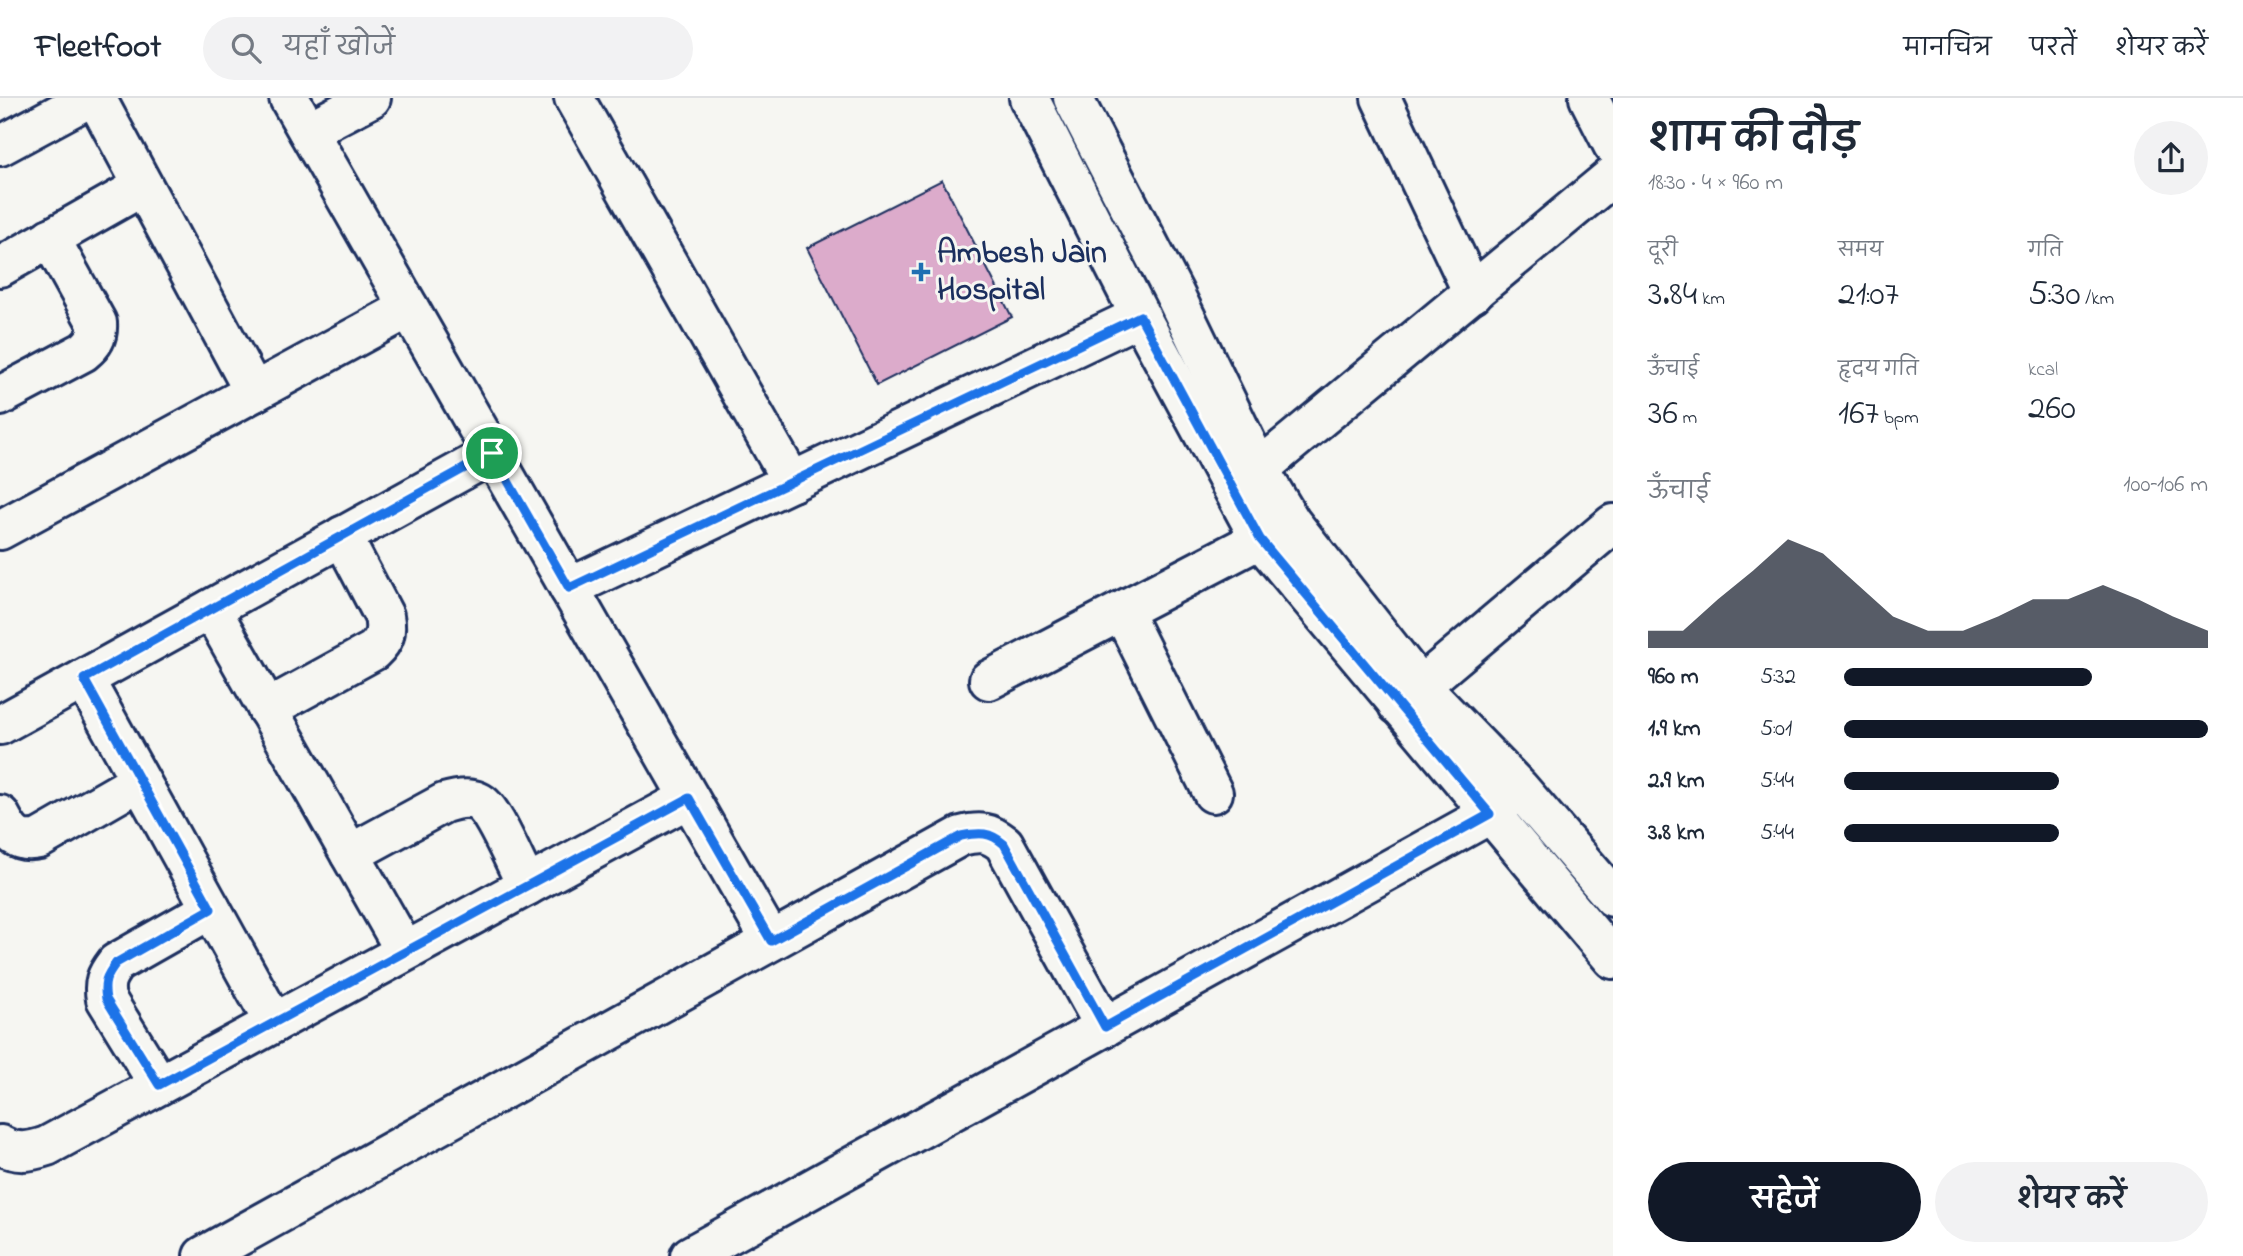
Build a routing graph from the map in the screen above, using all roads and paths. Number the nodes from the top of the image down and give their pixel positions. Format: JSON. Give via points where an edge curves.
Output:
{"nodes":[{"id":1,"x":89,"y":98,"type":"edge"},
{"id":2,"x":96,"y":98,"type":"edge"},
{"id":3,"x":289,"y":98,"type":"edge"},
{"id":4,"x":371,"y":98,"type":"edge"},
{"id":5,"x":574,"y":98,"type":"edge"},
{"id":6,"x":1029,"y":98,"type":"edge"},
{"id":7,"x":1073,"y":98,"type":"edge"},
{"id":8,"x":1381,"y":98,"type":"edge"},
{"id":9,"x":1589,"y":98,"type":"edge"},
{"id":10,"x":308,"y":131,"type":"junction"},
{"id":11,"x":1613,"y":145,"type":"edge"},
{"id":12,"x":0,"y":146,"type":"edge"},
{"id":13,"x":1613,"y":176,"type":"edge"},
{"id":14,"x":143,"y":186,"type":"junction"},
{"id":15,"x":50,"y":238,"type":"junction"},
{"id":16,"x":0,"y":267,"type":"edge"},
{"id":17,"x":1473,"y":293,"type":"junction"},
{"id":18,"x":409,"y":308,"type":"junction"},
{"id":19,"x":1140,"y":316,"type":"junction"},
{"id":20,"x":254,"y":392,"type":"junction"},
{"id":21,"x":0,"y":396,"type":"edge"},
{"id":22,"x":492,"y":453,"type":"junction"},
{"id":23,"x":1259,"y":469,"type":"junction"},
{"id":24,"x":792,"y":482,"type":"junction"},
{"id":25,"x":1613,"y":524,"type":"edge"},
{"id":26,"x":0,"y":530,"type":"edge"},
{"id":27,"x":342,"y":536,"type":"junction"},
{"id":28,"x":1260,"y":539,"type":"junction"},
{"id":29,"x":569,"y":588,"type":"junction"},
{"id":30,"x":211,"y":609,"type":"junction"},
{"id":31,"x":1122,"y":611,"type":"junction"},
{"id":32,"x":84,"y":679,"type":"junction"},
{"id":33,"x":989,"y":680,"type":"dead end"},
{"id":34,"x":1409,"y":695,"type":"junction"},
{"id":35,"x":267,"y":709,"type":"junction"},
{"id":36,"x":0,"y":725,"type":"edge"},
{"id":37,"x":140,"y":781,"type":"junction"},
{"id":38,"x":1519,"y":788,"type":"junction"},
{"id":39,"x":1213,"y":793,"type":"dead end"},
{"id":40,"x":689,"y":798,"type":"junction"},
{"id":41,"x":1490,"y":814,"type":"junction"},
{"id":42,"x":0,"y":815,"type":"edge"},
{"id":43,"x":350,"y":854,"type":"junction"},
{"id":44,"x":527,"y":886,"type":"junction"},
{"id":45,"x":1613,"y":897,"type":"edge"},
{"id":46,"x":211,"y":909,"type":"junction"},
{"id":47,"x":771,"y":941,"type":"junction"},
{"id":48,"x":405,"y":951,"type":"junction"},
{"id":49,"x":1613,"y":959,"type":"edge"},
{"id":50,"x":274,"y":1023,"type":"junction"},
{"id":51,"x":1105,"y":1027,"type":"junction"},
{"id":52,"x":159,"y":1085,"type":"junction"},
{"id":53,"x":0,"y":1145,"type":"edge"},
{"id":54,"x":203,"y":1256,"type":"edge"},
{"id":55,"x":690,"y":1256,"type":"edge"}],
"edges":[{"from":1,"to":12,"type":"street"},
{"from":2,"to":14,"type":"street"},
{"from":3,"to":10,"type":"street"},
{"from":4,"to":10,"type":"street"},
{"from":5,"to":24,"type":"street"},
{"from":6,"to":19,"type":"street"},
{"from":7,"to":23,"type":"street"},
{"from":8,"to":17,"type":"street"},
{"from":9,"to":11,"type":"street"},
{"from":10,"to":18,"type":"street"},
{"from":13,"to":17,"type":"street"},
{"from":14,"to":15,"type":"street"},
{"from":14,"to":20,"type":"street"},
{"from":15,"to":16,"type":"street"},
{"from":15,"to":21,"type":"street","via":[[96,323],[97,334],[83,352]]},
{"from":17,"to":23,"type":"street"},
{"from":18,"to":20,"type":"street"},
{"from":18,"to":22,"type":"street"},
{"from":19,"to":24,"type":"street"},
{"from":19,"to":28,"type":"street"},
{"from":20,"to":26,"type":"street"},
{"from":22,"to":27,"type":"street"},
{"from":22,"to":29,"type":"street"},
{"from":23,"to":34,"type":"street"},
{"from":24,"to":29,"type":"street"},
{"from":25,"to":34,"type":"street"},
{"from":27,"to":30,"type":"street"},
{"from":27,"to":35,"type":"street","via":[[384,616],[383,642]]},
{"from":28,"to":31,"type":"street"},
{"from":28,"to":34,"type":"street"},
{"from":29,"to":40,"type":"street"},
{"from":30,"to":32,"type":"street"},
{"from":30,"to":35,"type":"street"},
{"from":31,"to":33,"type":"street"},
{"from":31,"to":39,"type":"street"},
{"from":32,"to":36,"type":"street"},
{"from":32,"to":37,"type":"street"},
{"from":34,"to":38,"type":"street"},
{"from":34,"to":41,"type":"street"},
{"from":35,"to":43,"type":"street"},
{"from":37,"to":42,"type":"street","via":[[39,839],[24,842],[15,838]]},
{"from":37,"to":46,"type":"street"},
{"from":38,"to":41,"type":"street"},
{"from":38,"to":45,"type":"street"},
{"from":40,"to":44,"type":"street"},
{"from":40,"to":47,"type":"street"},
{"from":41,"to":49,"type":"street"},
{"from":41,"to":51,"type":"street"},
{"from":43,"to":44,"type":"street","via":[[444,803],[471,800],[485,806]]},
{"from":43,"to":48,"type":"street"},
{"from":44,"to":48,"type":"street"},
{"from":46,"to":50,"type":"street"},
{"from":46,"to":52,"type":"street","via":[[116,963],[103,985],[106,999]]},
{"from":47,"to":51,"type":"street","via":[[961,836],[992,834],[1004,844]]},
{"from":47,"to":54,"type":"street"},
{"from":48,"to":50,"type":"street"},
{"from":50,"to":52,"type":"street"},
{"from":51,"to":55,"type":"street"},
{"from":52,"to":53,"type":"street","via":[[47,1146],[28,1153]]}]}
